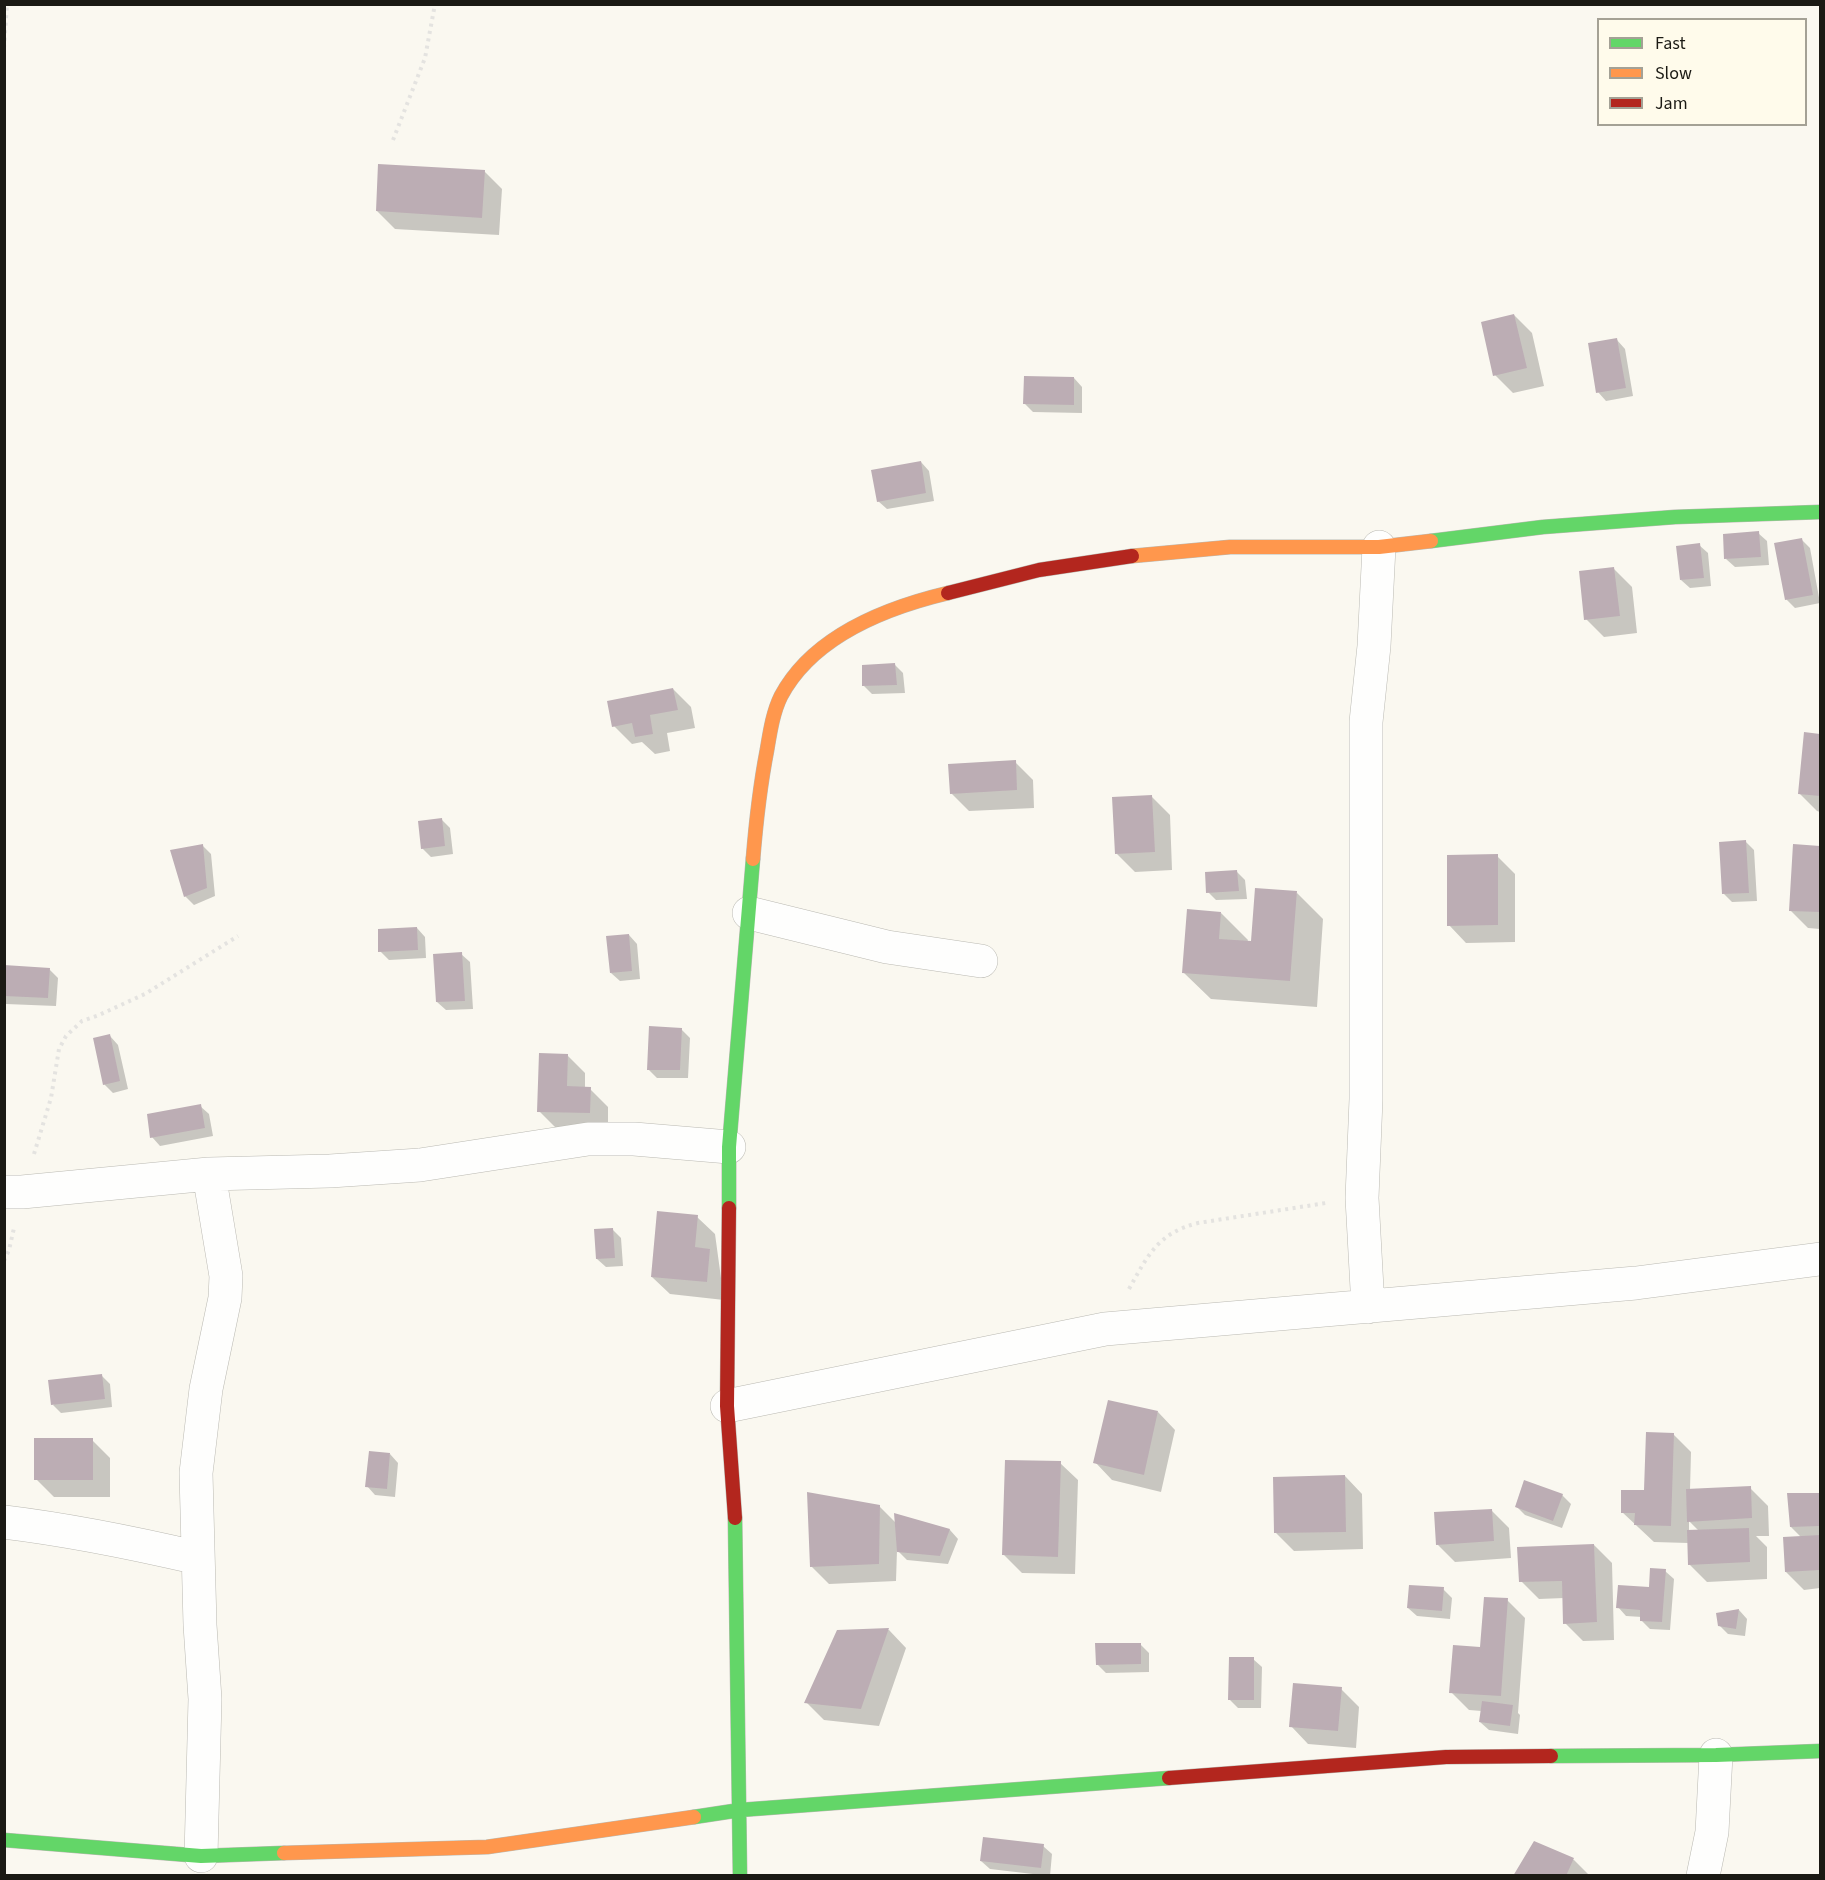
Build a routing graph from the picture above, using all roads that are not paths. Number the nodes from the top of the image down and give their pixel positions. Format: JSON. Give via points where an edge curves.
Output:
{"nodes":[{"id":1,"x":1821,"y":512,"type":"edge"},
{"id":2,"x":1379,"y":547,"type":"junction"},
{"id":3,"x":749,"y":913,"type":"junction"},
{"id":4,"x":981,"y":961,"type":"dead end"},
{"id":5,"x":729,"y":1147,"type":"junction"},
{"id":6,"x":209,"y":1174,"type":"junction"},
{"id":7,"x":13,"y":1192,"type":"edge"},
{"id":8,"x":1821,"y":1259,"type":"edge"},
{"id":9,"x":1368,"y":1307,"type":"junction"},
{"id":10,"x":727,"y":1406,"type":"junction"},
{"id":11,"x":4,"y":1522,"type":"edge"},
{"id":12,"x":198,"y":1558,"type":"junction"},
{"id":13,"x":1821,"y":1752,"type":"edge"},
{"id":14,"x":1716,"y":1755,"type":"junction"},
{"id":15,"x":740,"y":1810,"type":"junction"},
{"id":16,"x":4,"y":1840,"type":"edge"},
{"id":17,"x":201,"y":1856,"type":"junction"},
{"id":18,"x":740,"y":1875,"type":"edge"},
{"id":19,"x":1703,"y":1875,"type":"edge"}],
"edges":[{"from":1,"to":2,"type":"street","via":[[1543,527]]},
{"from":2,"to":3,"type":"street","via":[[1230,547],[1146,554],[1039,570],[938,595],[867,620],[833,639],[805,662],[781,697],[772,724],[759,798]]},
{"from":2,"to":9,"type":"street","via":[[1366,722],[1366,1088],[1362,1198]]},
{"from":3,"to":4,"type":"street","via":[[886,947]]},
{"from":3,"to":5,"type":"street"},
{"from":5,"to":6,"type":"street","via":[[588,1139],[420,1165]]},
{"from":5,"to":10,"type":"street"},
{"from":6,"to":7,"type":"street"},
{"from":6,"to":12,"type":"street","via":[[226,1276],[196,1473]]},
{"from":8,"to":9,"type":"street","via":[[1636,1282]]},
{"from":9,"to":10,"type":"street","via":[[1105,1329]]},
{"from":10,"to":15,"type":"street","via":[[735,1502]]},
{"from":11,"to":12,"type":"street","via":[[120,1539]]},
{"from":12,"to":17,"type":"street","via":[[205,1708]]},
{"from":13,"to":14,"type":"street"},
{"from":14,"to":15,"type":"street","via":[[1446,1757]]},
{"from":14,"to":19,"type":"street","via":[[1712,1832]]},
{"from":15,"to":17,"type":"street","via":[[488,1846]]},
{"from":15,"to":18,"type":"street"},
{"from":16,"to":17,"type":"street"}]}
